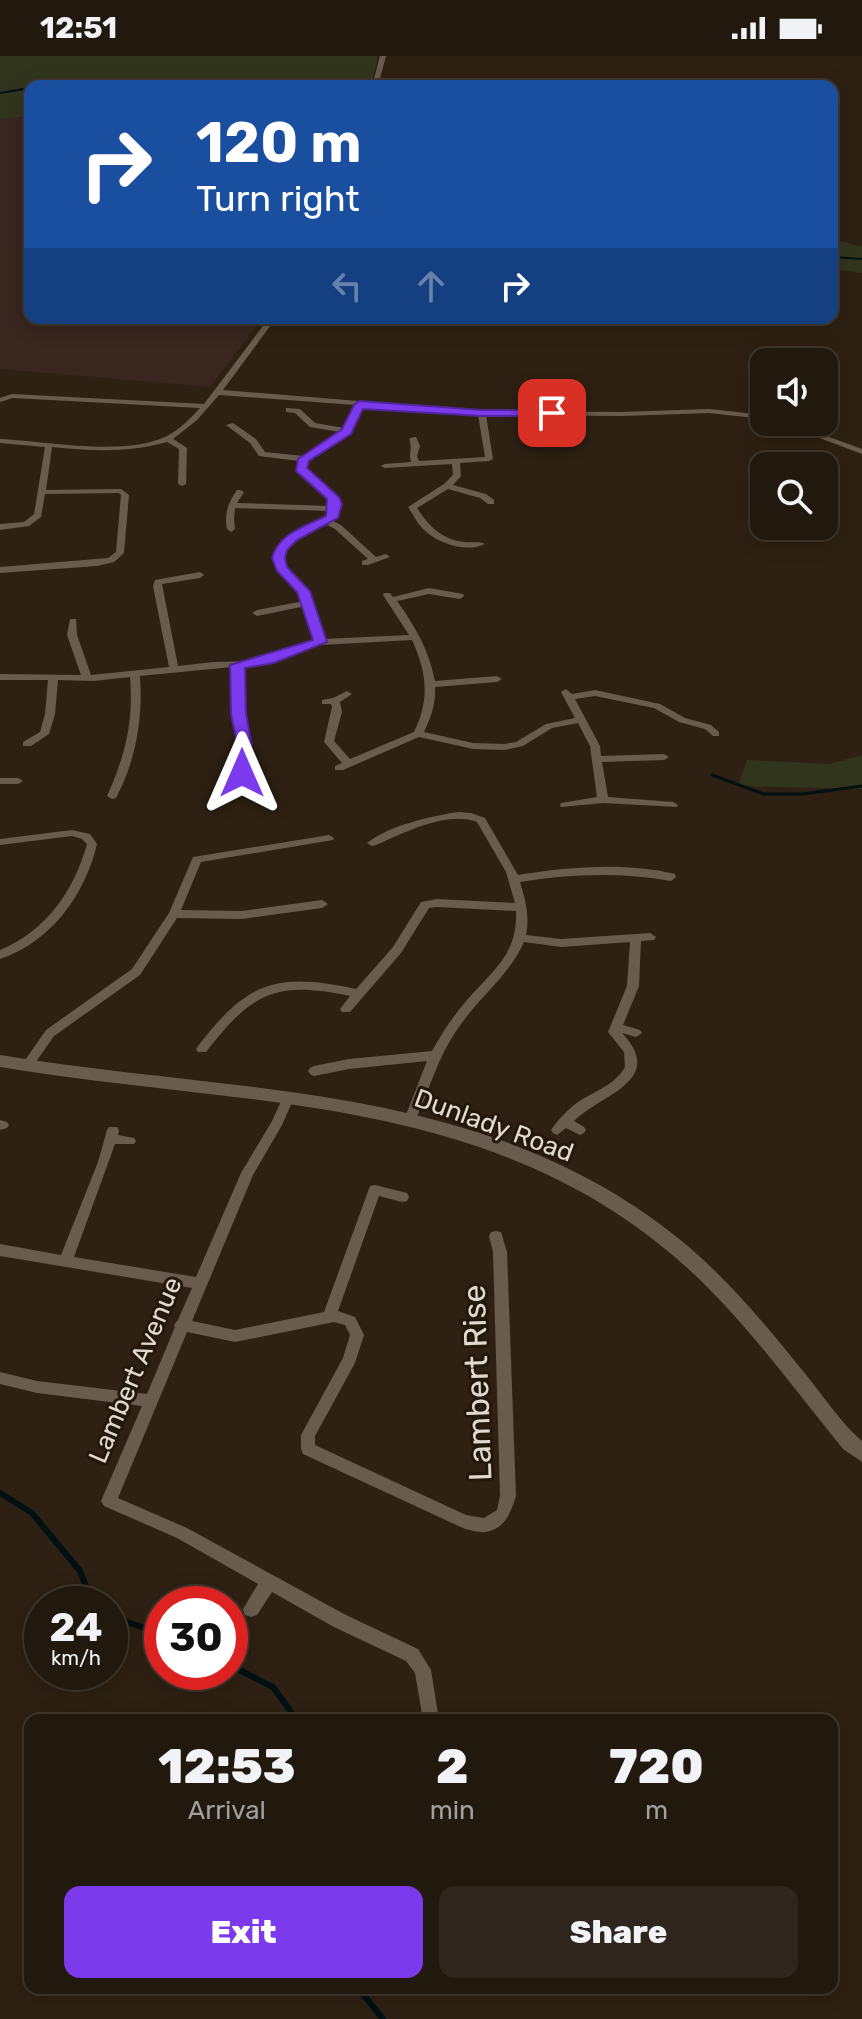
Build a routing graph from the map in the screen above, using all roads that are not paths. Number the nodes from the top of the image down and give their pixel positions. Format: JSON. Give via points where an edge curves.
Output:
{"nodes":[{"id":1,"x":383,"y":56,"type":"edge"},
{"id":2,"x":377,"y":80,"type":"edge"},
{"id":3,"x":268,"y":324,"type":"edge"},
{"id":4,"x":215,"y":392,"type":"junction"},
{"id":5,"x":0,"y":400,"type":"edge"},
{"id":6,"x":359,"y":405,"type":"junction"},
{"id":7,"x":204,"y":406,"type":"junction"},
{"id":8,"x":296,"y":410,"type":"dead end"},
{"id":9,"x":482,"y":413,"type":"junction"},
{"id":10,"x":750,"y":415,"type":"edge"},
{"id":11,"x":231,"y":429,"type":"dead end"},
{"id":12,"x":347,"y":431,"type":"junction"},
{"id":13,"x":819,"y":436,"type":"edge"},
{"id":14,"x":168,"y":439,"type":"junction"},
{"id":15,"x":0,"y":441,"type":"edge"},
{"id":16,"x":403,"y":442,"type":"dead end"},
{"id":17,"x":49,"y":444,"type":"junction"},
{"id":18,"x":862,"y":452,"type":"edge"},
{"id":19,"x":304,"y":459,"type":"junction"},
{"id":20,"x":456,"y":462,"type":"junction"},
{"id":21,"x":416,"y":464,"type":"junction"},
{"id":22,"x":385,"y":466,"type":"dead end"},
{"id":23,"x":185,"y":482,"type":"dead end"},
{"id":24,"x":447,"y":486,"type":"junction"},
{"id":25,"x":43,"y":492,"type":"junction"},
{"id":26,"x":252,"y":493,"type":"dead end"},
{"id":27,"x":488,"y":497,"type":"dead end"},
{"id":28,"x":232,"y":505,"type":"junction"},
{"id":29,"x":334,"y":509,"type":"junction"},
{"id":30,"x":327,"y":522,"type":"junction"},
{"id":31,"x":0,"y":527,"type":"edge"},
{"id":32,"x":219,"y":531,"type":"dead end"},
{"id":33,"x":474,"y":548,"type":"dead end"},
{"id":34,"x":386,"y":557,"type":"dead end"},
{"id":35,"x":0,"y":570,"type":"edge"},
{"id":36,"x":203,"y":575,"type":"dead end"},
{"id":37,"x":463,"y":596,"type":"dead end"},
{"id":38,"x":309,"y":603,"type":"junction"},
{"id":39,"x":253,"y":611,"type":"dead end"},
{"id":40,"x":73,"y":621,"type":"dead end"},
{"id":41,"x":416,"y":637,"type":"junction"},
{"id":42,"x":320,"y":642,"type":"junction"},
{"id":43,"x":237,"y":665,"type":"junction"},
{"id":44,"x":174,"y":668,"type":"junction"},
{"id":45,"x":135,"y":674,"type":"junction"},
{"id":46,"x":0,"y":677,"type":"edge"},
{"id":47,"x":87,"y":678,"type":"junction"},
{"id":48,"x":53,"y":679,"type":"junction"},
{"id":49,"x":502,"y":679,"type":"dead end"},
{"id":50,"x":431,"y":684,"type":"junction"},
{"id":51,"x":347,"y":694,"type":"dead end"},
{"id":52,"x":580,"y":720,"type":"junction"},
{"id":53,"x":713,"y":728,"type":"dead end"},
{"id":54,"x":418,"y":734,"type":"junction"},
{"id":55,"x":27,"y":744,"type":"dead end"},
{"id":56,"x":664,"y":757,"type":"dead end"},
{"id":57,"x":599,"y":759,"type":"junction"},
{"id":58,"x":254,"y":774,"type":"dead end"},
{"id":59,"x":0,"y":781,"type":"edge"},
{"id":60,"x":18,"y":781,"type":"dead end"},
{"id":61,"x":112,"y":796,"type":"dead end"},
{"id":62,"x":603,"y":800,"type":"junction"},
{"id":63,"x":565,"y":805,"type":"dead end"},
{"id":64,"x":677,"y":805,"type":"dead end"},
{"id":65,"x":329,"y":838,"type":"dead end"},
{"id":66,"x":0,"y":842,"type":"edge"},
{"id":67,"x":372,"y":843,"type":"dead end"},
{"id":68,"x":665,"y":872,"type":"dead end"},
{"id":69,"x":514,"y":879,"type":"junction"},
{"id":70,"x":520,"y":907,"type":"junction"},
{"id":71,"x":315,"y":909,"type":"dead end"},
{"id":72,"x":174,"y":914,"type":"junction"},
{"id":73,"x":636,"y":937,"type":"junction"},
{"id":74,"x":650,"y":937,"type":"dead end"},
{"id":75,"x":520,"y":938,"type":"junction"},
{"id":76,"x":0,"y":955,"type":"edge"},
{"id":77,"x":358,"y":994,"type":"junction"},
{"id":78,"x":346,"y":1009,"type":"dead end"},
{"id":79,"x":617,"y":1027,"type":"junction"},
{"id":80,"x":636,"y":1033,"type":"dead end"},
{"id":81,"x":202,"y":1049,"type":"dead end"},
{"id":82,"x":437,"y":1055,"type":"junction"},
{"id":83,"x":0,"y":1061,"type":"edge"},
{"id":84,"x":27,"y":1066,"type":"junction"},
{"id":85,"x":314,"y":1071,"type":"dead end"},
{"id":86,"x":288,"y":1098,"type":"junction"},
{"id":87,"x":410,"y":1120,"type":"junction"},
{"id":88,"x":580,"y":1130,"type":"dead end"},
{"id":89,"x":130,"y":1141,"type":"dead end"},
{"id":90,"x":402,"y":1197,"type":"dead end"},
{"id":91,"x":496,"y":1236,"type":"dead end"},
{"id":92,"x":0,"y":1250,"type":"edge"},
{"id":93,"x":66,"y":1260,"type":"junction"},
{"id":94,"x":199,"y":1283,"type":"junction"},
{"id":95,"x":329,"y":1317,"type":"junction"},
{"id":96,"x":181,"y":1325,"type":"junction"},
{"id":97,"x":0,"y":1378,"type":"edge"},
{"id":98,"x":149,"y":1401,"type":"junction"},
{"id":99,"x":862,"y":1453,"type":"edge"},
{"id":100,"x":269,"y":1582,"type":"junction"},
{"id":101,"x":251,"y":1609,"type":"dead end"},
{"id":102,"x":430,"y":1714,"type":"edge"}],
"edges":[{"from":1,"to":2,"type":"street"},
{"from":3,"to":4,"type":"street"},
{"from":4,"to":6,"type":"street"},
{"from":4,"to":7,"type":"street"},
{"from":5,"to":7,"type":"street","via":[[12,396]]},
{"from":6,"to":9,"type":"street"},
{"from":6,"to":12,"type":"street"},
{"from":7,"to":14,"type":"street"},
{"from":8,"to":12,"type":"street","via":[[313,425]]},
{"from":9,"to":10,"type":"street","via":[[709,411]]},
{"from":9,"to":20,"type":"street","via":[[489,459]]},
{"from":11,"to":19,"type":"street","via":[[253,441],[262,454]]},
{"from":12,"to":19,"type":"street"},
{"from":13,"to":18,"type":"street"},
{"from":14,"to":17,"type":"street","via":[[126,446]]},
{"from":14,"to":23,"type":"street","via":[[183,448]]},
{"from":15,"to":17,"type":"street"},
{"from":16,"to":21,"type":"street","via":[[415,438]]},
{"from":17,"to":25,"type":"street"},
{"from":19,"to":29,"type":"street","via":[[301,468],[333,497]]},
{"from":20,"to":21,"type":"street"},
{"from":20,"to":24,"type":"street","via":[[457,476]]},
{"from":21,"to":22,"type":"street"},
{"from":24,"to":27,"type":"street"},
{"from":24,"to":33,"type":"street","via":[[412,507],[441,537]]},
{"from":25,"to":31,"type":"street","via":[[35,519]]},
{"from":25,"to":35,"type":"street","via":[[121,491],[125,495],[120,553],[97,563]]},
{"from":26,"to":28,"type":"street","via":[[238,489]]},
{"from":28,"to":29,"type":"street"},
{"from":28,"to":32,"type":"street","via":[[228,518],[236,530]]},
{"from":29,"to":30,"type":"street"},
{"from":30,"to":34,"type":"street","via":[[369,561]]},
{"from":30,"to":38,"type":"street","via":[[292,538],[278,558]]},
{"from":36,"to":44,"type":"street","via":[[158,582]]},
{"from":37,"to":41,"type":"street","via":[[429,591],[389,598]]},
{"from":38,"to":39,"type":"street"},
{"from":38,"to":42,"type":"street"},
{"from":40,"to":47,"type":"street","via":[[72,635]]},
{"from":41,"to":42,"type":"street"},
{"from":41,"to":50,"type":"street"},
{"from":42,"to":43,"type":"street"},
{"from":43,"to":44,"type":"street"},
{"from":43,"to":58,"type":"street","via":[[245,745],[237,775]]},
{"from":44,"to":45,"type":"street"},
{"from":45,"to":47,"type":"street"},
{"from":45,"to":61,"type":"street","via":[[136,728]]},
{"from":46,"to":48,"type":"street"},
{"from":47,"to":48,"type":"street"},
{"from":48,"to":55,"type":"street","via":[[44,734]]},
{"from":49,"to":50,"type":"street"},
{"from":50,"to":54,"type":"street"},
{"from":51,"to":54,"type":"street","via":[[330,702],[338,713],[329,742],[344,766]]},
{"from":52,"to":53,"type":"street","via":[[567,694],[595,693],[657,706]]},
{"from":52,"to":54,"type":"street","via":[[549,726],[504,747]]},
{"from":52,"to":57,"type":"street"},
{"from":56,"to":57,"type":"street"},
{"from":57,"to":62,"type":"street"},
{"from":59,"to":60,"type":"street"},
{"from":62,"to":63,"type":"street"},
{"from":62,"to":64,"type":"street"},
{"from":65,"to":72,"type":"street","via":[[317,846],[199,857]]},
{"from":66,"to":76,"type":"street","via":[[72,833],[86,836],[92,844],[53,919],[29,941]]},
{"from":67,"to":69,"type":"street","via":[[424,823],[474,815]]},
{"from":68,"to":69,"type":"street","via":[[556,873]]},
{"from":69,"to":70,"type":"street"},
{"from":70,"to":75,"type":"street"},
{"from":70,"to":77,"type":"street","via":[[425,905],[397,950]]},
{"from":71,"to":72,"type":"street"},
{"from":72,"to":84,"type":"street","via":[[136,972],[50,1033]]},
{"from":73,"to":74,"type":"street"},
{"from":73,"to":75,"type":"street","via":[[561,943]]},
{"from":73,"to":79,"type":"street","via":[[633,986]]},
{"from":75,"to":82,"type":"street","via":[[513,960],[456,1021]]},
{"from":77,"to":78,"type":"street"},
{"from":77,"to":81,"type":"street","via":[[307,983],[243,1000]]},
{"from":79,"to":80,"type":"street"},
{"from":79,"to":88,"type":"street","via":[[614,1032],[633,1060],[630,1069],[611,1091],[580,1107],[561,1126]]},
{"from":82,"to":85,"type":"street"},
{"from":82,"to":87,"type":"street"},
{"from":83,"to":84,"type":"street","name":"Dunlady Road"},
{"from":84,"to":86,"type":"street","name":"Dunlady Road"},
{"from":86,"to":87,"type":"street","name":"Dunlady Road"},
{"from":86,"to":94,"type":"street","name":"Lambert Avenue","via":[[247,1173]]},
{"from":87,"to":99,"type":"street","name":"Dunlady Road","via":[[556,1171],[644,1222],[709,1276]]},
{"from":89,"to":93,"type":"street","via":[[112,1134]]},
{"from":90,"to":95,"type":"street","via":[[375,1190]]},
{"from":91,"to":95,"type":"street","name":"Lambert Rise","via":[[508,1251],[508,1496],[506,1509],[492,1523],[465,1522],[308,1449],[308,1435],[350,1359],[357,1335],[350,1321]]},
{"from":92,"to":93,"type":"street"},
{"from":93,"to":94,"type":"street"},
{"from":94,"to":96,"type":"street","name":"Lambert Avenue"},
{"from":95,"to":96,"type":"street","via":[[235,1336]]},
{"from":96,"to":98,"type":"street","name":"Lambert Avenue"},
{"from":97,"to":98,"type":"street","via":[[49,1391]]},
{"from":98,"to":100,"type":"street","name":"Lambert Avenue","via":[[109,1501],[182,1533]]},
{"from":100,"to":101,"type":"street"},
{"from":100,"to":102,"type":"street","name":"Lambert Avenue","via":[[416,1659],[423,1670]]}]}
